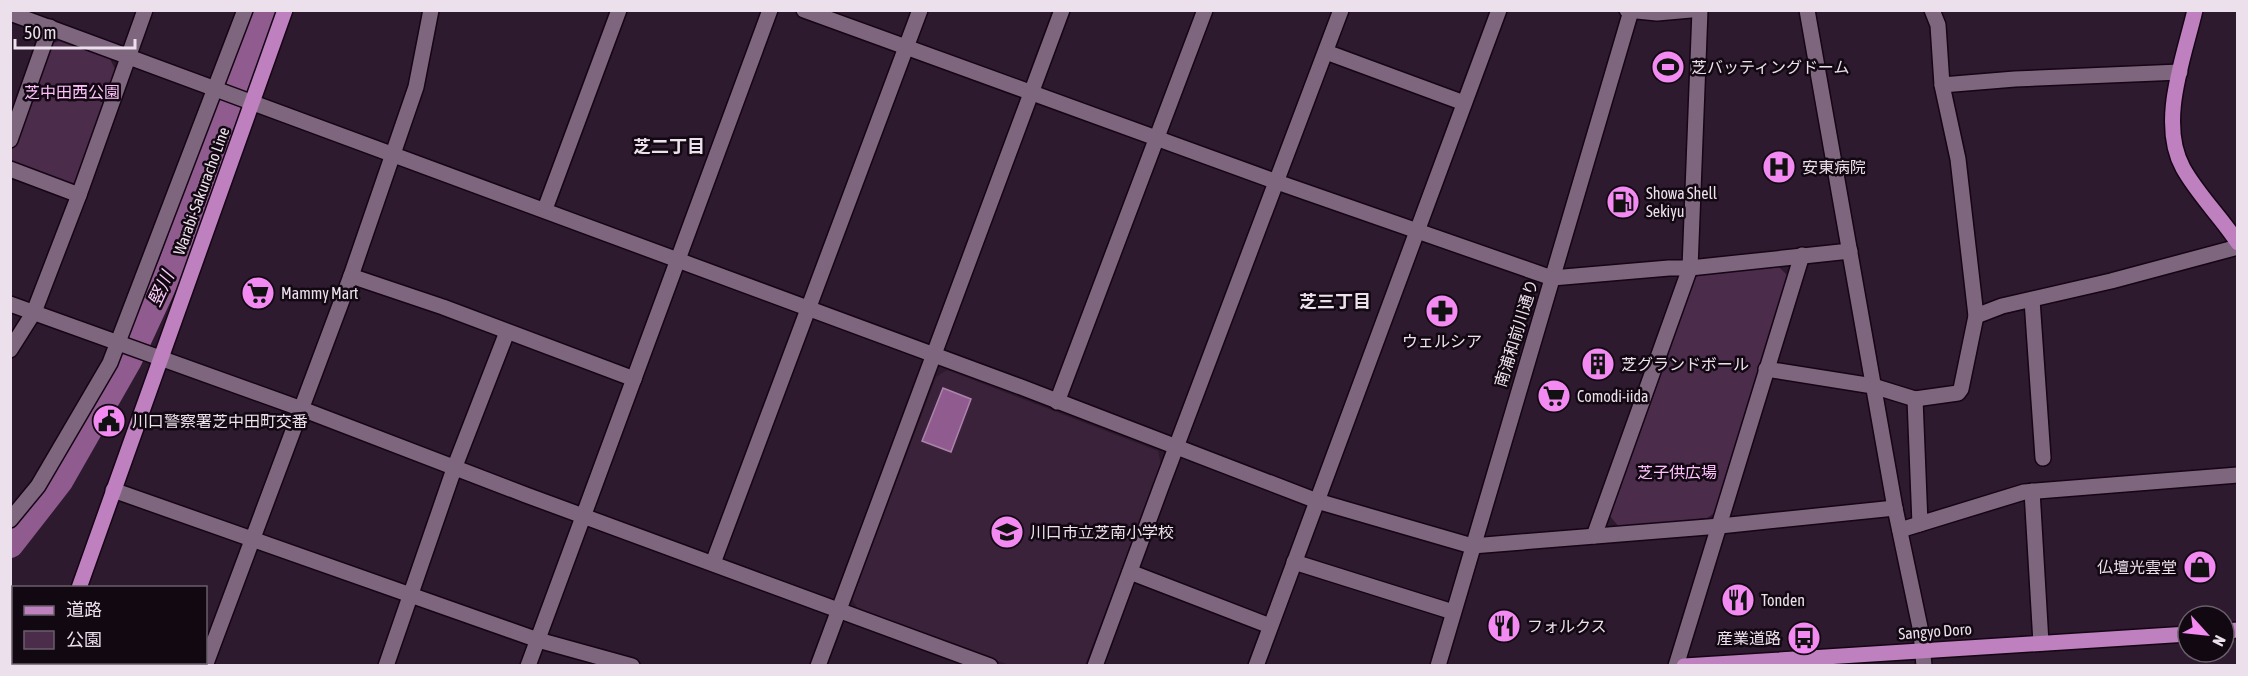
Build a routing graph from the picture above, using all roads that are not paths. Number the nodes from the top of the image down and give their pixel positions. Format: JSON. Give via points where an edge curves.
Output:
{"nodes":[{"id":1,"x":145,"y":10,"type":"edge"},
{"id":2,"x":245,"y":10,"type":"edge"},
{"id":3,"x":285,"y":10,"type":"edge"},
{"id":4,"x":431,"y":10,"type":"edge"},
{"id":5,"x":619,"y":10,"type":"edge"},
{"id":6,"x":770,"y":10,"type":"edge"},
{"id":7,"x":804,"y":10,"type":"edge"},
{"id":8,"x":920,"y":10,"type":"edge"},
{"id":9,"x":1062,"y":10,"type":"edge"},
{"id":10,"x":1205,"y":10,"type":"edge"},
{"id":11,"x":1341,"y":10,"type":"edge"},
{"id":12,"x":1499,"y":10,"type":"edge"},
{"id":13,"x":1691,"y":10,"type":"edge"},
{"id":14,"x":1701,"y":10,"type":"edge"},
{"id":15,"x":1808,"y":10,"type":"edge"},
{"id":16,"x":1932,"y":10,"type":"edge"},
{"id":17,"x":2195,"y":10,"type":"edge"},
{"id":18,"x":1629,"y":11,"type":"edge"},
{"id":19,"x":10,"y":12,"type":"edge"},
{"id":20,"x":50,"y":27,"type":"junction"},
{"id":21,"x":907,"y":48,"type":"junction"},
{"id":22,"x":1326,"y":52,"type":"junction"},
{"id":23,"x":128,"y":57,"type":"junction"},
{"id":24,"x":2180,"y":72,"type":"junction"},
{"id":25,"x":1942,"y":85,"type":"junction"},
{"id":26,"x":219,"y":91,"type":"junction"},
{"id":27,"x":1031,"y":93,"type":"junction"},
{"id":28,"x":249,"y":101,"type":"junction"},
{"id":29,"x":1464,"y":103,"type":"junction"},
{"id":30,"x":1156,"y":138,"type":"junction"},
{"id":31,"x":10,"y":140,"type":"edge"},
{"id":32,"x":393,"y":153,"type":"junction"},
{"id":33,"x":10,"y":169,"type":"edge"},
{"id":34,"x":1277,"y":182,"type":"junction"},
{"id":35,"x":79,"y":195,"type":"junction"},
{"id":36,"x":545,"y":209,"type":"junction"},
{"id":37,"x":1416,"y":232,"type":"junction"},
{"id":38,"x":2238,"y":245,"type":"edge"},
{"id":39,"x":1850,"y":252,"type":"junction"},
{"id":40,"x":1802,"y":255,"type":"junction"},
{"id":41,"x":678,"y":260,"type":"junction"},
{"id":42,"x":1690,"y":268,"type":"junction"},
{"id":43,"x":351,"y":276,"type":"junction"},
{"id":44,"x":1552,"y":278,"type":"junction"},
{"id":45,"x":2032,"y":300,"type":"junction"},
{"id":46,"x":10,"y":304,"type":"edge"},
{"id":47,"x":809,"y":309,"type":"junction"},
{"id":48,"x":34,"y":312,"type":"junction"},
{"id":49,"x":1976,"y":316,"type":"junction"},
{"id":50,"x":507,"y":332,"type":"junction"},
{"id":51,"x":122,"y":344,"type":"junction"},
{"id":52,"x":10,"y":350,"type":"edge"},
{"id":53,"x":154,"y":356,"type":"junction"},
{"id":54,"x":933,"y":356,"type":"junction"},
{"id":55,"x":1766,"y":369,"type":"junction"},
{"id":56,"x":634,"y":379,"type":"junction"},
{"id":57,"x":1873,"y":386,"type":"junction"},
{"id":58,"x":1915,"y":399,"type":"junction"},
{"id":59,"x":1057,"y":402,"type":"junction"},
{"id":60,"x":302,"y":409,"type":"junction"},
{"id":61,"x":1176,"y":447,"type":"junction"},
{"id":62,"x":2043,"y":458,"type":"dead end"},
{"id":63,"x":455,"y":466,"type":"junction"},
{"id":64,"x":2238,"y":475,"type":"edge"},
{"id":65,"x":113,"y":490,"type":"junction"},
{"id":66,"x":2032,"y":491,"type":"junction"},
{"id":67,"x":1317,"y":501,"type":"junction"},
{"id":68,"x":1895,"y":508,"type":"junction"},
{"id":69,"x":583,"y":516,"type":"junction"},
{"id":70,"x":10,"y":520,"type":"edge"},
{"id":71,"x":1920,"y":524,"type":"junction"},
{"id":72,"x":1720,"y":526,"type":"junction"},
{"id":73,"x":1900,"y":530,"type":"junction"},
{"id":74,"x":1594,"y":536,"type":"junction"},
{"id":75,"x":253,"y":540,"type":"junction"},
{"id":76,"x":1472,"y":546,"type":"junction"},
{"id":77,"x":1294,"y":562,"type":"junction"},
{"id":78,"x":713,"y":563,"type":"junction"},
{"id":79,"x":1130,"y":572,"type":"junction"},
{"id":80,"x":80,"y":586,"type":"edge"},
{"id":81,"x":412,"y":596,"type":"junction"},
{"id":82,"x":839,"y":610,"type":"junction"},
{"id":83,"x":1452,"y":612,"type":"junction"},
{"id":84,"x":1270,"y":626,"type":"junction"},
{"id":85,"x":2176,"y":635,"type":"edge"},
{"id":86,"x":538,"y":640,"type":"junction"},
{"id":87,"x":2041,"y":643,"type":"junction"},
{"id":88,"x":1924,"y":658,"type":"edge"},
{"id":89,"x":207,"y":663,"type":"edge"},
{"id":90,"x":386,"y":666,"type":"edge"},
{"id":91,"x":528,"y":666,"type":"edge"},
{"id":92,"x":632,"y":666,"type":"edge"},
{"id":93,"x":818,"y":666,"type":"edge"},
{"id":94,"x":990,"y":666,"type":"edge"},
{"id":95,"x":1095,"y":666,"type":"edge"},
{"id":96,"x":1256,"y":666,"type":"edge"},
{"id":97,"x":1438,"y":666,"type":"edge"},
{"id":98,"x":1676,"y":666,"type":"edge"},
{"id":99,"x":1684,"y":666,"type":"edge"}],
"edges":[{"from":1,"to":23,"type":"street"},
{"from":2,"to":26,"type":"street"},
{"from":3,"to":28,"type":"main road","name":"Warabi-Sakuracho Line"},
{"from":4,"to":32,"type":"street","via":[[416,87]]},
{"from":5,"to":36,"type":"street"},
{"from":6,"to":41,"type":"street"},
{"from":7,"to":21,"type":"street"},
{"from":8,"to":21,"type":"street"},
{"from":9,"to":27,"type":"street"},
{"from":10,"to":30,"type":"street"},
{"from":11,"to":22,"type":"street"},
{"from":12,"to":29,"type":"street"},
{"from":13,"to":18,"type":"street"},
{"from":14,"to":42,"type":"street"},
{"from":15,"to":39,"type":"street"},
{"from":16,"to":25,"type":"street","via":[[1938,25]]},
{"from":17,"to":24,"type":"main road"},
{"from":18,"to":44,"type":"street","name":"南浦和前川通り"},
{"from":19,"to":20,"type":"street"},
{"from":20,"to":23,"type":"street"},
{"from":20,"to":31,"type":"street"},
{"from":21,"to":27,"type":"street"},
{"from":21,"to":47,"type":"street"},
{"from":22,"to":29,"type":"street"},
{"from":22,"to":34,"type":"street"},
{"from":23,"to":26,"type":"street"},
{"from":23,"to":35,"type":"street"},
{"from":24,"to":25,"type":"street"},
{"from":24,"to":38,"type":"main road","via":[[2172,120],[2176,151],[2192,182]]},
{"from":25,"to":49,"type":"street","via":[[1958,159]]},
{"from":26,"to":28,"type":"street"},
{"from":26,"to":51,"type":"street"},
{"from":27,"to":30,"type":"street"},
{"from":27,"to":54,"type":"street"},
{"from":28,"to":32,"type":"street"},
{"from":28,"to":53,"type":"main road","name":"Warabi-Sakuracho Line"},
{"from":29,"to":37,"type":"street"},
{"from":30,"to":34,"type":"street"},
{"from":30,"to":59,"type":"street"},
{"from":32,"to":36,"type":"street"},
{"from":32,"to":43,"type":"street"},
{"from":33,"to":35,"type":"street"},
{"from":34,"to":37,"type":"street"},
{"from":34,"to":61,"type":"street"},
{"from":35,"to":48,"type":"street"},
{"from":36,"to":41,"type":"street"},
{"from":37,"to":44,"type":"street"},
{"from":37,"to":67,"type":"street"},
{"from":38,"to":45,"type":"street"},
{"from":39,"to":40,"type":"street"},
{"from":39,"to":57,"type":"street"},
{"from":40,"to":42,"type":"street"},
{"from":40,"to":55,"type":"street"},
{"from":41,"to":47,"type":"street"},
{"from":41,"to":56,"type":"street"},
{"from":42,"to":44,"type":"street"},
{"from":42,"to":74,"type":"street"},
{"from":43,"to":50,"type":"street"},
{"from":43,"to":60,"type":"street"},
{"from":44,"to":76,"type":"street","name":"南浦和前川通り"},
{"from":45,"to":49,"type":"street"},
{"from":45,"to":62,"type":"street"},
{"from":46,"to":48,"type":"street"},
{"from":47,"to":54,"type":"street"},
{"from":47,"to":78,"type":"street"},
{"from":48,"to":51,"type":"street"},
{"from":48,"to":52,"type":"street"},
{"from":49,"to":58,"type":"street","via":[[1958,393]]},
{"from":50,"to":56,"type":"street"},
{"from":50,"to":63,"type":"street"},
{"from":51,"to":53,"type":"street"},
{"from":51,"to":70,"type":"street","via":[[53,463]]},
{"from":53,"to":60,"type":"street"},
{"from":53,"to":65,"type":"main road","name":"Warabi-Sakuracho Line"},
{"from":54,"to":59,"type":"street"},
{"from":54,"to":82,"type":"street"},
{"from":55,"to":57,"type":"street"},
{"from":55,"to":72,"type":"street"},
{"from":56,"to":69,"type":"street"},
{"from":57,"to":58,"type":"street"},
{"from":57,"to":68,"type":"street"},
{"from":58,"to":71,"type":"street"},
{"from":59,"to":61,"type":"street"},
{"from":60,"to":63,"type":"street"},
{"from":60,"to":75,"type":"street"},
{"from":61,"to":67,"type":"street"},
{"from":61,"to":79,"type":"street"},
{"from":63,"to":69,"type":"street"},
{"from":63,"to":81,"type":"street"},
{"from":64,"to":66,"type":"street"},
{"from":65,"to":75,"type":"street"},
{"from":65,"to":80,"type":"main road","name":"Warabi-Sakuracho Line"},
{"from":66,"to":71,"type":"street"},
{"from":66,"to":87,"type":"street"},
{"from":67,"to":76,"type":"street"},
{"from":67,"to":77,"type":"street"},
{"from":68,"to":72,"type":"street"},
{"from":68,"to":73,"type":"street"},
{"from":69,"to":78,"type":"street"},
{"from":69,"to":86,"type":"street"},
{"from":71,"to":73,"type":"street"},
{"from":72,"to":74,"type":"street"},
{"from":72,"to":98,"type":"street"},
{"from":73,"to":88,"type":"street"},
{"from":74,"to":76,"type":"street"},
{"from":75,"to":81,"type":"street"},
{"from":75,"to":89,"type":"street"},
{"from":76,"to":83,"type":"street","name":"南浦和前川通り"},
{"from":77,"to":83,"type":"street"},
{"from":77,"to":84,"type":"street"},
{"from":78,"to":82,"type":"street"},
{"from":79,"to":84,"type":"street"},
{"from":79,"to":95,"type":"street"},
{"from":81,"to":86,"type":"street"},
{"from":81,"to":90,"type":"street"},
{"from":82,"to":93,"type":"street"},
{"from":82,"to":94,"type":"street"},
{"from":83,"to":97,"type":"street","name":"南浦和前川通り"},
{"from":84,"to":96,"type":"street"},
{"from":85,"to":87,"type":"main road","name":"Sangyo Doro"},
{"from":86,"to":91,"type":"street"},
{"from":86,"to":92,"type":"street"},
{"from":87,"to":88,"type":"main road","name":"Sangyo Doro"},
{"from":88,"to":99,"type":"main road","name":"Sangyo Doro"}]}
